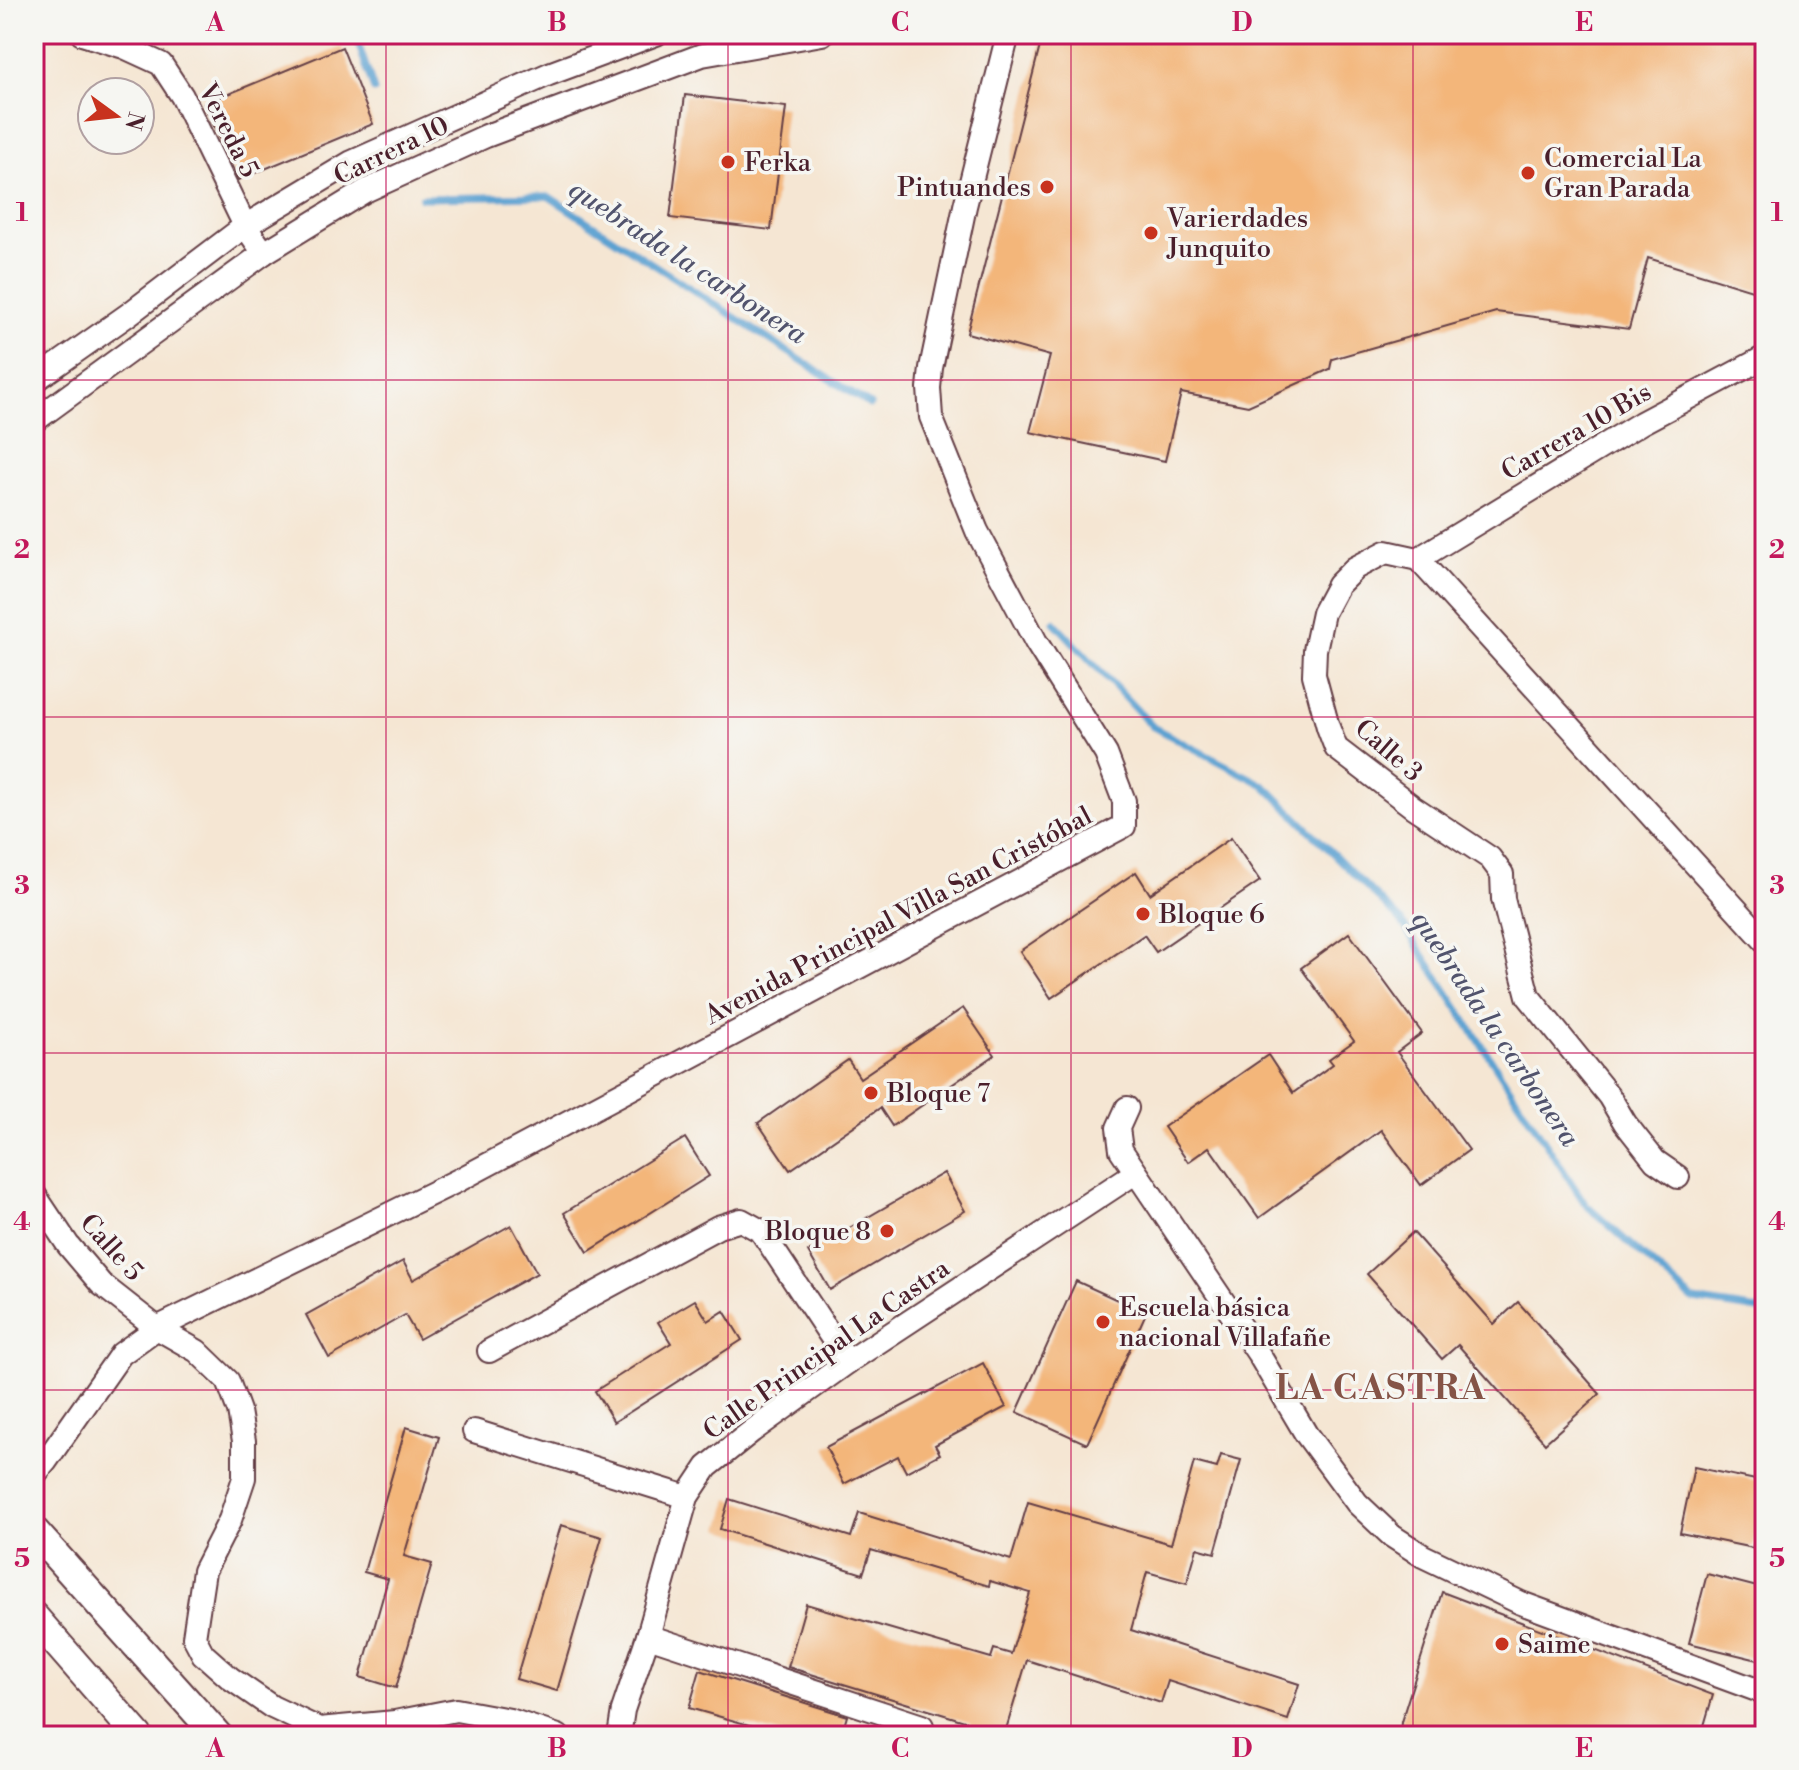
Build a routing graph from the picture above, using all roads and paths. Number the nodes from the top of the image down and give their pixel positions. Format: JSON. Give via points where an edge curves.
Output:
{"nodes":[{"id":1,"x":82,"y":34,"type":"edge"},
{"id":2,"x":656,"y":34,"type":"edge"},
{"id":3,"x":822,"y":34,"type":"edge"},
{"id":4,"x":1008,"y":34,"type":"edge"},
{"id":5,"x":245,"y":226,"type":"junction"},
{"id":6,"x":264,"y":253,"type":"junction"},
{"id":7,"x":1765,"y":357,"type":"edge"},
{"id":8,"x":34,"y":381,"type":"edge"},
{"id":9,"x":34,"y":421,"type":"edge"},
{"id":10,"x":1418,"y":559,"type":"junction"},
{"id":11,"x":1765,"y":941,"type":"edge"},
{"id":12,"x":1127,"y":1108,"type":"dead end"},
{"id":13,"x":1135,"y":1173,"type":"junction"},
{"id":14,"x":1678,"y":1177,"type":"dead end"},
{"id":15,"x":34,"y":1194,"type":"edge"},
{"id":16,"x":157,"y":1328,"type":"junction"},
{"id":17,"x":489,"y":1351,"type":"dead end"},
{"id":18,"x":848,"y":1362,"type":"junction"},
{"id":19,"x":474,"y":1431,"type":"dead end"},
{"id":20,"x":34,"y":1475,"type":"edge"},
{"id":21,"x":687,"y":1497,"type":"junction"},
{"id":22,"x":34,"y":1531,"type":"edge"},
{"id":23,"x":34,"y":1617,"type":"edge"},
{"id":24,"x":648,"y":1636,"type":"junction"},
{"id":25,"x":1765,"y":1693,"type":"edge"},
{"id":26,"x":922,"y":1726,"type":"dead end"},
{"id":27,"x":138,"y":1736,"type":"edge"},
{"id":28,"x":218,"y":1736,"type":"edge"},
{"id":29,"x":558,"y":1736,"type":"edge"},
{"id":30,"x":619,"y":1736,"type":"edge"}],
"edges":[{"from":1,"to":5,"type":"street","name":"Vereda 5","via":[[161,64]]},
{"from":2,"to":5,"type":"street","name":"Carrera 10","via":[[549,74],[352,162]]},
{"from":3,"to":6,"type":"street","name":"Carrera 10","via":[[702,55],[486,136],[365,191]]},
{"from":4,"to":16,"type":"street","name":"Avenida Principal Villa San Cristóbal","via":[[931,368],[931,417],[977,531],[1036,642],[1106,754],[1124,801],[1124,826],[459,1180]]},
{"from":5,"to":6,"type":"street","name":"Vereda 5"},
{"from":5,"to":8,"type":"street","name":"Carrera 10"},
{"from":6,"to":9,"type":"street","name":"Carrera 10"},
{"from":7,"to":10,"type":"street","name":"Carrera 10 Bis","via":[[1641,423]]},
{"from":10,"to":11,"type":"street"},
{"from":10,"to":14,"type":"street","name":"Calle 3","via":[[1386,552],[1355,568],[1338,585],[1323,613],[1314,675],[1336,748],[1490,858],[1502,874],[1503,899],[1528,996],[1655,1161]]},
{"from":12,"to":13,"type":"street","via":[[1118,1128],[1121,1150]]},
{"from":13,"to":18,"type":"street","name":"Calle Principal La Castra"},
{"from":13,"to":25,"type":"street","via":[[1258,1353],[1306,1434],[1357,1503],[1392,1536],[1521,1603]]},
{"from":15,"to":16,"type":"street","name":"Calle 5","via":[[101,1284]]},
{"from":16,"to":20,"type":"street","via":[[121,1354]]},
{"from":16,"to":29,"type":"street","name":"Calle 5","via":[[197,1351],[228,1381],[244,1441],[244,1478],[204,1571],[194,1637],[203,1654],[272,1707],[319,1729],[456,1710]]},
{"from":17,"to":18,"type":"street","via":[[718,1227],[741,1220],[761,1231]]},
{"from":18,"to":21,"type":"street","name":"Calle Principal La Castra","via":[[707,1467]]},
{"from":19,"to":21,"type":"street"},
{"from":21,"to":24,"type":"street","name":"Calle Principal La Castra"},
{"from":22,"to":28,"type":"main road"},
{"from":23,"to":27,"type":"main road"},
{"from":24,"to":26,"type":"street"},
{"from":24,"to":30,"type":"street","name":"Calle Principal La Castra"}]}
